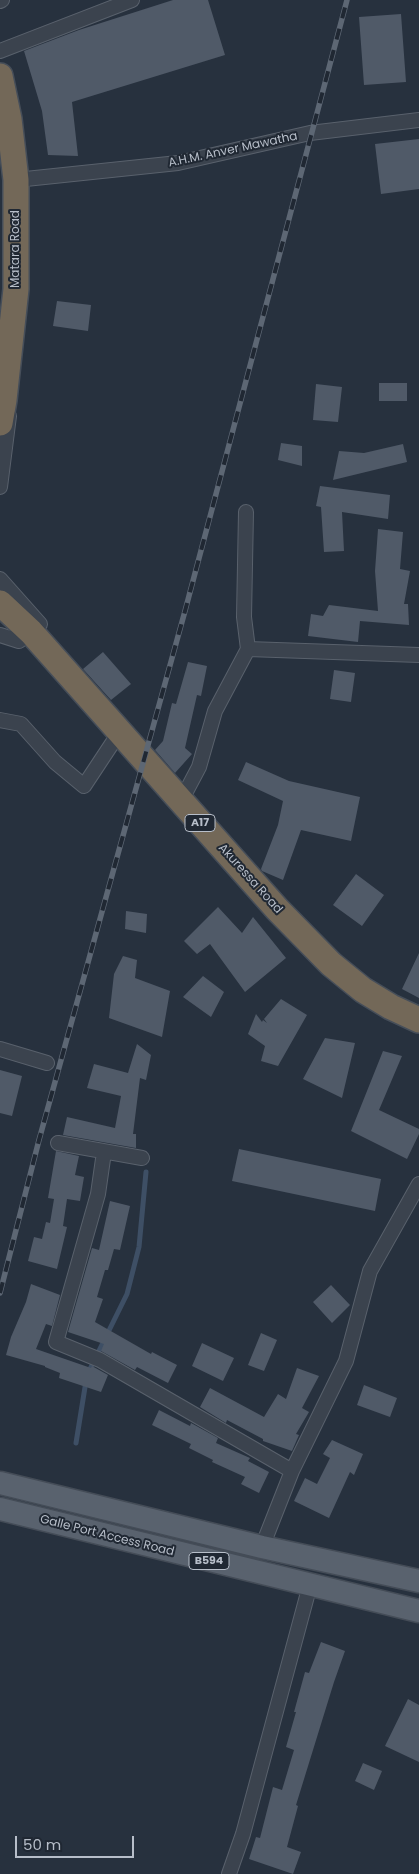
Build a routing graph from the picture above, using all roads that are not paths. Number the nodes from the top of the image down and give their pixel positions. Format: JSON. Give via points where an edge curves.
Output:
{"nodes":[{"id":1,"x":132,"y":0,"type":"edge"},
{"id":2,"x":0,"y":51,"type":"edge"},
{"id":3,"x":0,"y":76,"type":"edge"},
{"id":4,"x":419,"y":120,"type":"edge"},
{"id":5,"x":16,"y":180,"type":"junction"},
{"id":6,"x":2,"y":412,"type":"edge"},
{"id":7,"x":0,"y":487,"type":"edge"},
{"id":8,"x":246,"y":512,"type":"dead end"},
{"id":9,"x":0,"y":579,"type":"edge"},
{"id":10,"x":0,"y":603,"type":"edge"},
{"id":11,"x":31,"y":632,"type":"junction"},
{"id":12,"x":0,"y":635,"type":"edge"},
{"id":13,"x":248,"y":649,"type":"junction"},
{"id":14,"x":419,"y":655,"type":"edge"},
{"id":15,"x":0,"y":720,"type":"edge"},
{"id":16,"x":119,"y":733,"type":"junction"},
{"id":17,"x":181,"y":801,"type":"junction"},
{"id":18,"x":419,"y":1020,"type":"edge"},
{"id":19,"x":0,"y":1050,"type":"edge"},
{"id":20,"x":47,"y":1063,"type":"dead end"},
{"id":21,"x":58,"y":1143,"type":"dead end"},
{"id":22,"x":104,"y":1152,"type":"junction"},
{"id":23,"x":142,"y":1158,"type":"dead end"},
{"id":24,"x":419,"y":1184,"type":"edge"},
{"id":25,"x":292,"y":1471,"type":"junction"},
{"id":26,"x":0,"y":1483,"type":"edge"},
{"id":27,"x":0,"y":1509,"type":"edge"},
{"id":28,"x":262,"y":1547,"type":"junction"},
{"id":29,"x":419,"y":1581,"type":"edge"},
{"id":30,"x":310,"y":1585,"type":"junction"},
{"id":31,"x":419,"y":1611,"type":"edge"},
{"id":32,"x":229,"y":1874,"type":"edge"}],
"edges":[{"from":1,"to":2,"type":"street"},
{"from":3,"to":5,"type":"highway","name":"Matara Road"},
{"from":4,"to":5,"type":"street","name":"A.H.M. Anver Mawatha","via":[[310,133],[178,163]]},
{"from":5,"to":6,"type":"highway","name":"Matara Road","via":[[16,289]]},
{"from":6,"to":7,"type":"street","via":[[10,406]]},
{"from":8,"to":13,"type":"street","via":[[244,617]]},
{"from":9,"to":11,"type":"street","via":[[40,624]]},
{"from":10,"to":11,"type":"highway","name":"Akuressa Road","number":"A17"},
{"from":11,"to":12,"type":"street","via":[[19,641]]},
{"from":11,"to":16,"type":"highway","name":"Akuressa Road","number":"A17"},
{"from":13,"to":14,"type":"street"},
{"from":13,"to":17,"type":"street","via":[[215,711],[199,767]]},
{"from":15,"to":16,"type":"street","via":[[22,724],[55,762],[84,786]]},
{"from":16,"to":17,"type":"highway","name":"Akuressa Road","number":"A17"},
{"from":17,"to":18,"type":"highway","name":"Akuressa Road","number":"A17","via":[[331,964],[363,990]]},
{"from":19,"to":20,"type":"street"},
{"from":21,"to":22,"type":"street"},
{"from":22,"to":23,"type":"street"},
{"from":22,"to":25,"type":"street","via":[[98,1194],[56,1342],[100,1360]]},
{"from":24,"to":25,"type":"street","via":[[370,1271],[346,1361]]},
{"from":25,"to":28,"type":"street"},
{"from":26,"to":28,"type":"main road","name":"Galle Port Access Road","number":"B594"},
{"from":27,"to":30,"type":"main road","name":"Galle Port Access Road","number":"B594"},
{"from":28,"to":29,"type":"main road","name":"Galle Port Access Road","number":"B594"},
{"from":30,"to":31,"type":"main road","name":"Galle Port Access Road","number":"B594"},
{"from":30,"to":32,"type":"street","via":[[243,1834]]}]}
